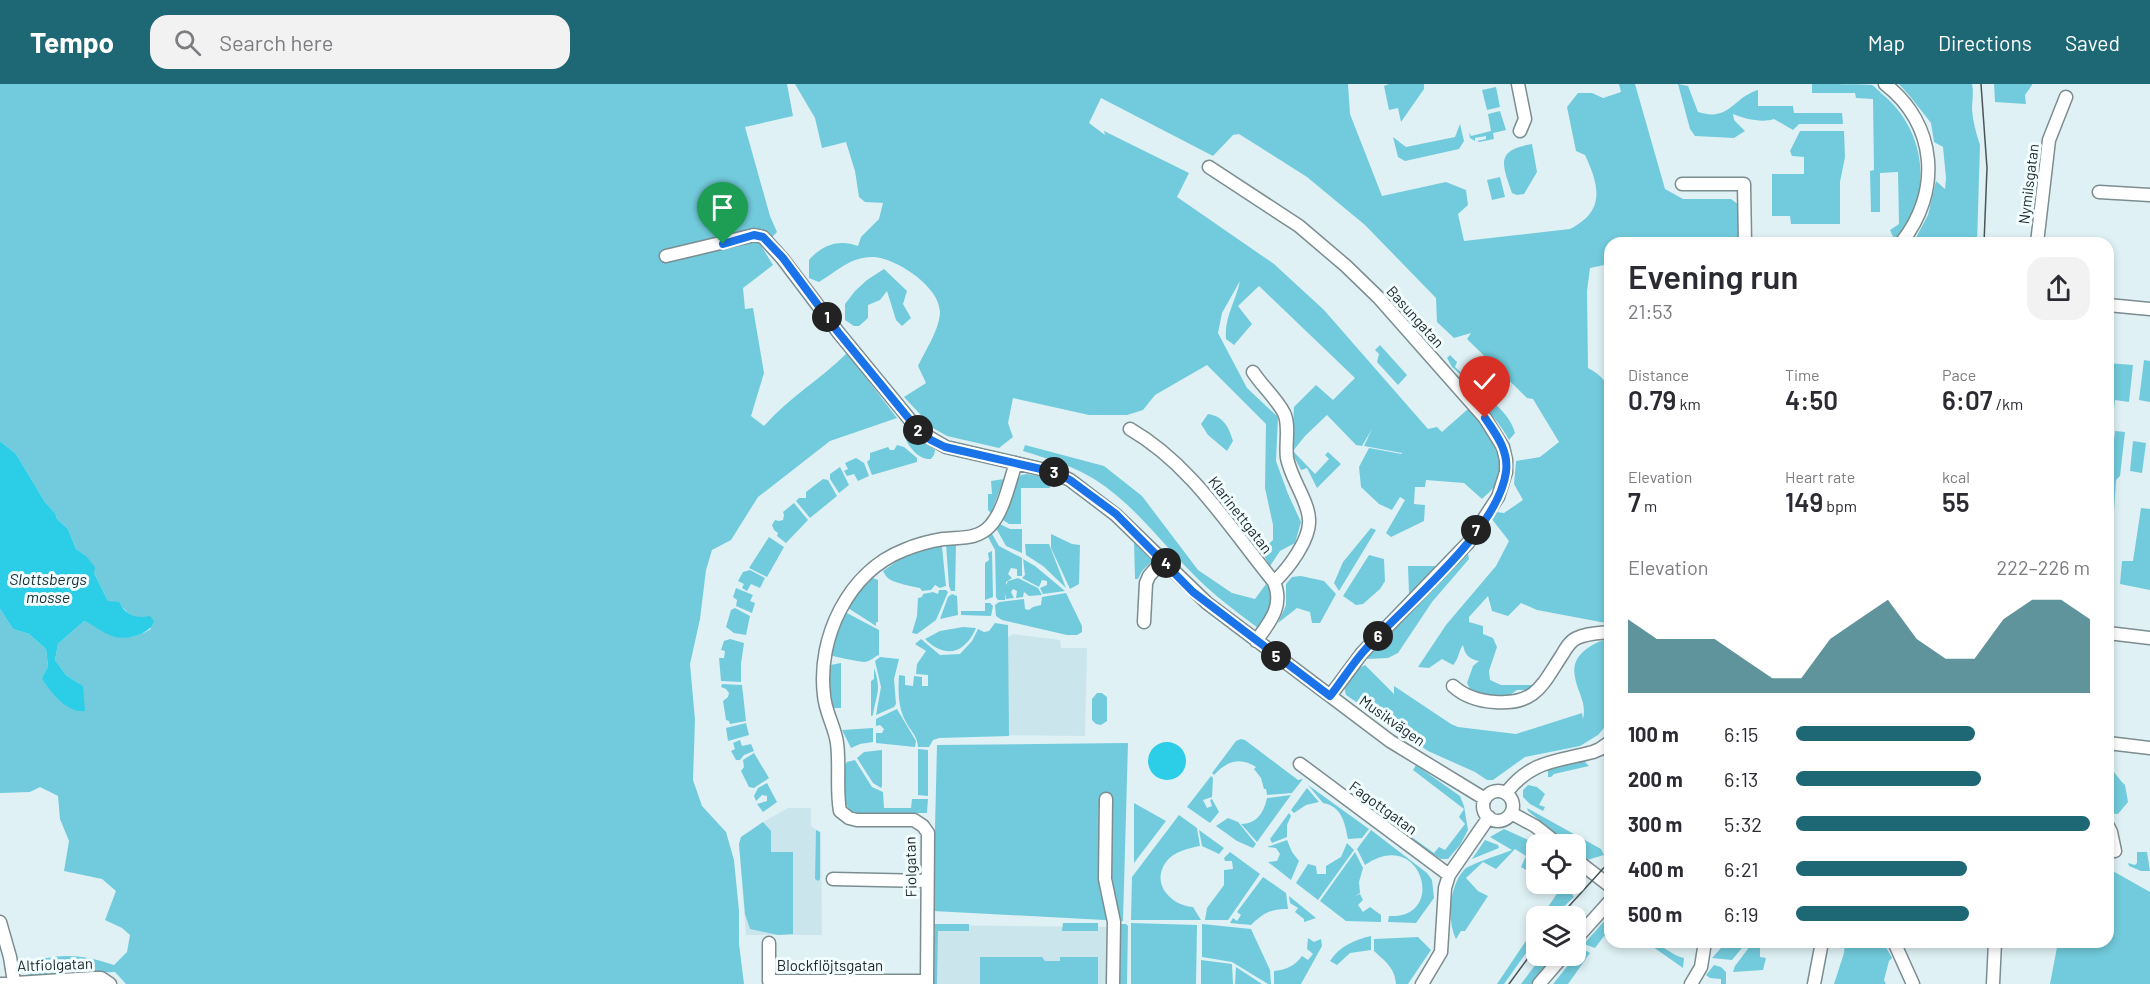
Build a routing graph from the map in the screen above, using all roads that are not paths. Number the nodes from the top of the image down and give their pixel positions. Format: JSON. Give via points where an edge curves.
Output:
{"nodes":[{"id":1,"x":1518,"y":84,"type":"edge"},
{"id":2,"x":1885,"y":84,"type":"edge"},
{"id":3,"x":2066,"y":97,"type":"dead end"},
{"id":4,"x":1520,"y":131,"type":"dead end"},
{"id":5,"x":1209,"y":166,"type":"dead end"},
{"id":6,"x":1682,"y":184,"type":"dead end"},
{"id":7,"x":2098,"y":192,"type":"dead end"},
{"id":8,"x":2150,"y":195,"type":"edge"},
{"id":9,"x":1745,"y":237,"type":"edge"},
{"id":10,"x":1906,"y":237,"type":"edge"},
{"id":11,"x":2038,"y":237,"type":"edge"},
{"id":12,"x":666,"y":256,"type":"dead end"},
{"id":13,"x":2114,"y":306,"type":"edge"},
{"id":14,"x":2150,"y":309,"type":"edge"},
{"id":15,"x":1253,"y":372,"type":"dead end"},
{"id":16,"x":1130,"y":429,"type":"dead end"},
{"id":17,"x":1016,"y":463,"type":"junction"},
{"id":18,"x":1163,"y":560,"type":"junction"},
{"id":19,"x":1274,"y":582,"type":"junction"},
{"id":20,"x":1144,"y":622,"type":"dead end"},
{"id":21,"x":1604,"y":633,"type":"edge"},
{"id":22,"x":2114,"y":634,"type":"edge"},
{"id":23,"x":2150,"y":638,"type":"edge"},
{"id":24,"x":1256,"y":641,"type":"junction"},
{"id":25,"x":1453,"y":686,"type":"dead end"},
{"id":26,"x":1330,"y":696,"type":"junction"},
{"id":27,"x":2114,"y":744,"type":"edge"},
{"id":28,"x":1604,"y":746,"type":"edge"},
{"id":29,"x":2150,"y":748,"type":"edge"},
{"id":30,"x":1300,"y":764,"type":"dead end"},
{"id":31,"x":1506,"y":793,"type":"junction"},
{"id":32,"x":1106,"y":799,"type":"dead end"},
{"id":33,"x":1485,"y":799,"type":"junction"},
{"id":34,"x":1511,"y":813,"type":"junction"},
{"id":35,"x":1489,"y":817,"type":"junction"},
{"id":36,"x":1545,"y":834,"type":"edge"},
{"id":37,"x":2114,"y":846,"type":"edge"},
{"id":38,"x":2115,"y":851,"type":"dead end"},
{"id":39,"x":1586,"y":867,"type":"edge"},
{"id":40,"x":1449,"y":875,"type":"junction"},
{"id":41,"x":834,"y":879,"type":"dead end"},
{"id":42,"x":927,"y":881,"type":"junction"},
{"id":43,"x":1604,"y":881,"type":"edge"},
{"id":44,"x":1604,"y":907,"type":"edge"},
{"id":45,"x":0,"y":922,"type":"edge"},
{"id":46,"x":1586,"y":928,"type":"edge"},
{"id":47,"x":769,"y":944,"type":"dead end"},
{"id":48,"x":1705,"y":948,"type":"edge"},
{"id":49,"x":1821,"y":948,"type":"edge"},
{"id":50,"x":1897,"y":948,"type":"edge"},
{"id":51,"x":1995,"y":948,"type":"edge"},
{"id":52,"x":1554,"y":966,"type":"edge"},
{"id":53,"x":14,"y":982,"type":"junction"},
{"id":54,"x":927,"y":983,"type":"edge"},
{"id":55,"x":0,"y":984,"type":"edge"},
{"id":56,"x":110,"y":984,"type":"edge"},
{"id":57,"x":1113,"y":984,"type":"edge"},
{"id":58,"x":1422,"y":984,"type":"edge"},
{"id":59,"x":1539,"y":984,"type":"edge"},
{"id":60,"x":1691,"y":984,"type":"edge"},
{"id":61,"x":1814,"y":984,"type":"edge"},
{"id":62,"x":1913,"y":984,"type":"edge"},
{"id":63,"x":1993,"y":984,"type":"edge"}],
"edges":[{"from":1,"to":4,"type":"street","via":[[1525,119]]},
{"from":2,"to":10,"type":"street","via":[[1915,118],[1928,159],[1923,206]]},
{"from":3,"to":11,"type":"street","name":"Nymilsgatan","via":[[2049,140]]},
{"from":5,"to":26,"type":"street","name":"Basungatan","via":[[1299,226],[1346,266],[1485,418],[1504,453],[1506,472],[1498,497],[1468,543],[1362,653]]},
{"from":6,"to":9,"type":"street","via":[[1744,184]]},
{"from":7,"to":8,"type":"street"},
{"from":12,"to":17,"type":"street","name":"Musikvägen","via":[[754,235],[763,237],[920,432],[945,447]]},
{"from":13,"to":14,"type":"street"},
{"from":15,"to":19,"type":"street","via":[[1286,416],[1287,458],[1309,518],[1295,558]]},
{"from":16,"to":19,"type":"street","name":"Klarinettgatan","via":[[1189,474]]},
{"from":17,"to":18,"type":"street","name":"Musikvägen","via":[[1070,480],[1116,514]]},
{"from":17,"to":42,"type":"street","name":"Fiolgatan","via":[[996,518],[987,529],[968,538],[922,544],[891,557],[856,586],[828,637],[824,696],[837,740],[840,812],[857,820],[914,820],[923,826],[928,833]]},
{"from":18,"to":20,"type":"street","via":[[1146,583]]},
{"from":18,"to":24,"type":"street","name":"Musikvägen","via":[[1193,592]]},
{"from":19,"to":24,"type":"street","via":[[1277,608]]},
{"from":21,"to":25,"type":"street","via":[[1577,638],[1567,646],[1536,691],[1522,701],[1476,699]]},
{"from":22,"to":23,"type":"street"},
{"from":24,"to":26,"type":"street","name":"Musikvägen"},
{"from":26,"to":33,"type":"street","name":"Musikvägen","via":[[1390,741]]},
{"from":27,"to":29,"type":"street"},
{"from":28,"to":31,"type":"street","via":[[1535,767],[1517,779]]},
{"from":30,"to":40,"type":"street","name":"Fagottgatan"},
{"from":31,"to":33,"type":"street","via":[[1496,791]]},
{"from":31,"to":34,"type":"street","via":[[1513,804]]},
{"from":32,"to":57,"type":"street","via":[[1105,879],[1114,922]]},
{"from":33,"to":35,"type":"street"},
{"from":34,"to":35,"type":"street","via":[[1503,820]]},
{"from":34,"to":36,"type":"street"},
{"from":35,"to":40,"type":"street"},
{"from":37,"to":38,"type":"street"},
{"from":39,"to":43,"type":"street"},
{"from":40,"to":58,"type":"street","via":[[1441,952]]},
{"from":41,"to":42,"type":"street"},
{"from":42,"to":54,"type":"street","name":"Fiolgatan"},
{"from":44,"to":46,"type":"street"},
{"from":45,"to":53,"type":"street"},
{"from":47,"to":54,"type":"street","name":"Blockflöjtsgatan","via":[[769,981]]},
{"from":48,"to":60,"type":"street","via":[[1701,967]]},
{"from":49,"to":61,"type":"street"},
{"from":50,"to":62,"type":"street"},
{"from":51,"to":63,"type":"street"},
{"from":52,"to":59,"type":"street"},
{"from":53,"to":55,"type":"street","name":"Altfiolgatan"},
{"from":53,"to":56,"type":"street","name":"Altfiolgatan","via":[[101,978]]}]}
